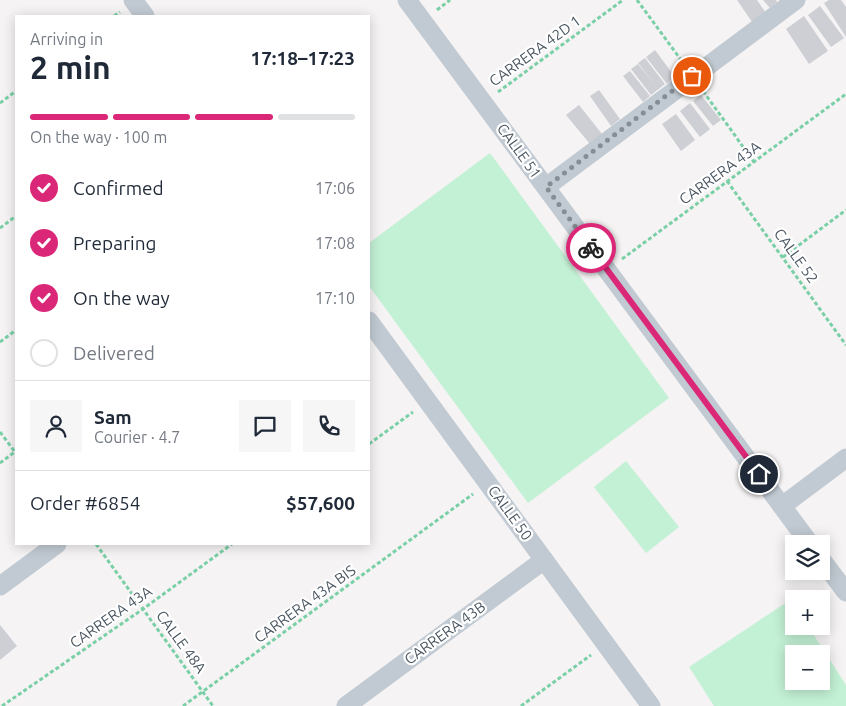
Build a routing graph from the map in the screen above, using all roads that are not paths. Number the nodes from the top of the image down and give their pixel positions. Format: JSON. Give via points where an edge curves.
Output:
{"nodes":[{"id":1,"x":133,"y":0,"type":"edge"},
{"id":2,"x":407,"y":0,"type":"edge"},
{"id":3,"x":796,"y":0,"type":"edge"},
{"id":4,"x":144,"y":15,"type":"edge"},
{"id":5,"x":546,"y":187,"type":"junction"},
{"id":6,"x":370,"y":322,"type":"edge"},
{"id":7,"x":846,"y":458,"type":"edge"},
{"id":8,"x":782,"y":506,"type":"junction"},
{"id":9,"x":803,"y":535,"type":"edge"},
{"id":10,"x":56,"y":545,"type":"edge"},
{"id":11,"x":544,"y":560,"type":"junction"},
{"id":12,"x":830,"y":571,"type":"edge"},
{"id":13,"x":0,"y":586,"type":"edge"},
{"id":14,"x":846,"y":592,"type":"edge"},
{"id":15,"x":346,"y":706,"type":"edge"},
{"id":16,"x":651,"y":706,"type":"edge"}],
"edges":[{"from":1,"to":4,"type":"street"},
{"from":2,"to":5,"type":"street","name":"CALLE 51"},
{"from":3,"to":5,"type":"street"},
{"from":5,"to":8,"type":"street","name":"CALLE 51"},
{"from":6,"to":11,"type":"street","name":"CALLE 50"},
{"from":7,"to":8,"type":"street"},
{"from":8,"to":9,"type":"street","name":"CALLE 51"},
{"from":10,"to":13,"type":"street"},
{"from":11,"to":15,"type":"street","name":"CARRERA 43B"},
{"from":11,"to":16,"type":"street","name":"CALLE 50"},
{"from":12,"to":14,"type":"street"}]}
